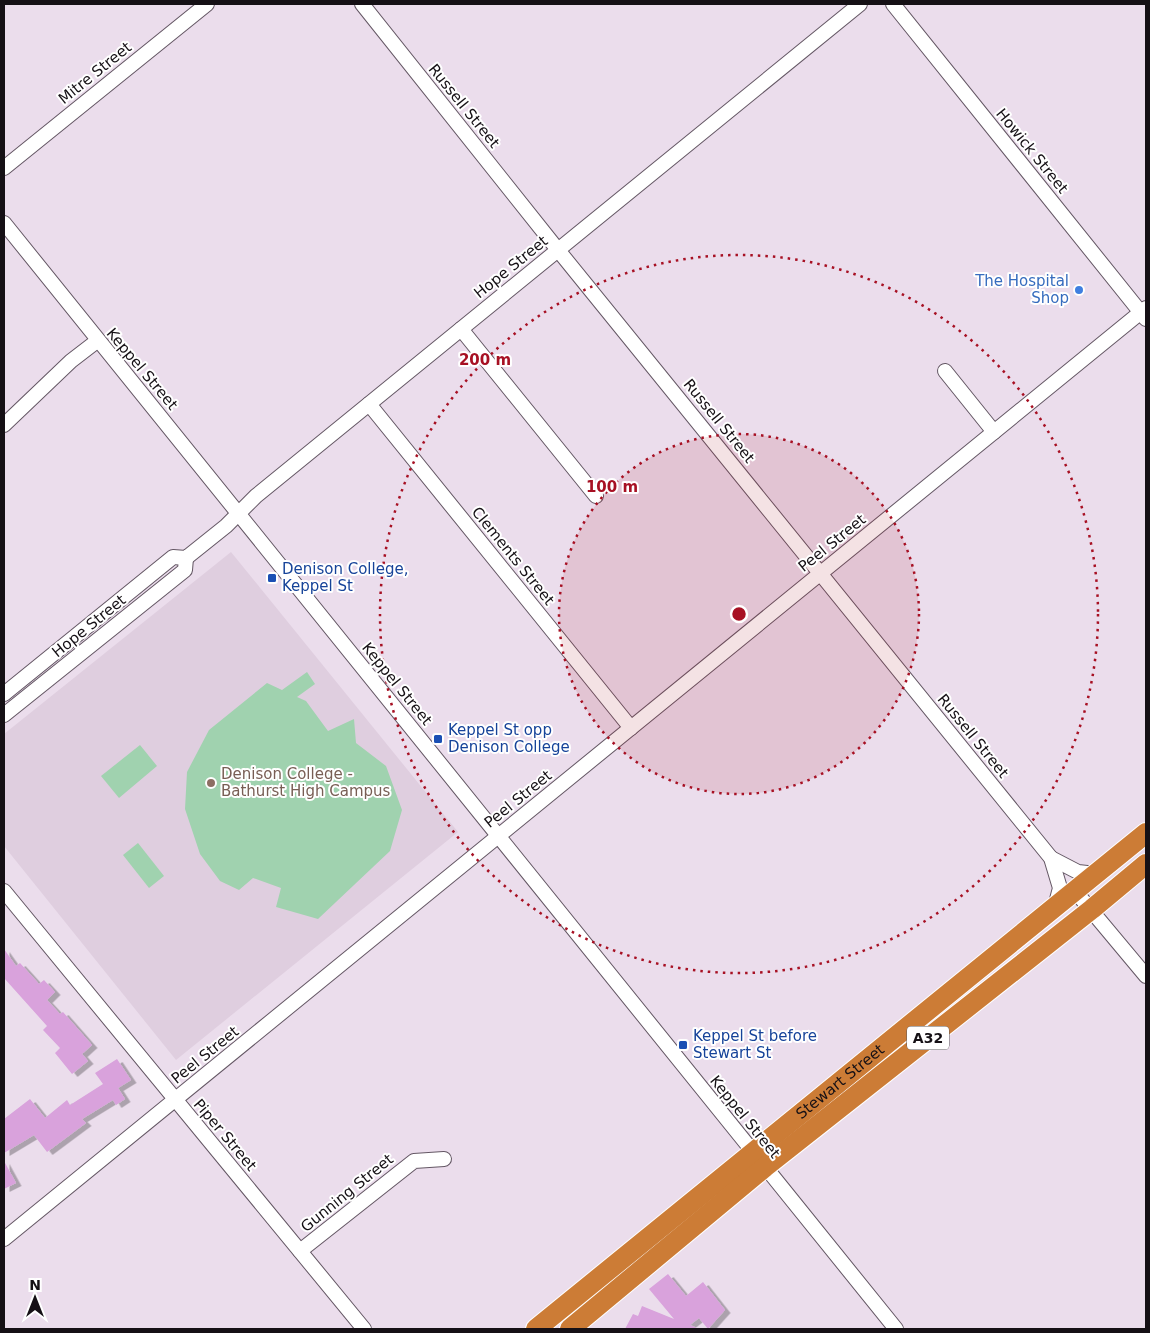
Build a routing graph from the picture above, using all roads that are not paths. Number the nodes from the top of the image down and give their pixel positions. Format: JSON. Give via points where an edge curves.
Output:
{"nodes":[{"id":1,"x":206,"y":4,"type":"edge"},
{"id":2,"x":362,"y":4,"type":"edge"},
{"id":3,"x":860,"y":4,"type":"edge"},
{"id":4,"x":893,"y":4,"type":"edge"},
{"id":5,"x":4,"y":168,"type":"edge"},
{"id":6,"x":4,"y":223,"type":"edge"},
{"id":7,"x":558,"y":250,"type":"junction"},
{"id":8,"x":1144,"y":313,"type":"edge"},
{"id":9,"x":461,"y":329,"type":"junction"},
{"id":10,"x":97,"y":341,"type":"junction"},
{"id":11,"x":945,"y":371,"type":"dead end"},
{"id":12,"x":369,"y":404,"type":"junction"},
{"id":13,"x":4,"y":425,"type":"edge"},
{"id":14,"x":994,"y":432,"type":"junction"},
{"id":15,"x":596,"y":496,"type":"dead end"},
{"id":16,"x":238,"y":513,"type":"junction"},
{"id":17,"x":186,"y":558,"type":"junction"},
{"id":18,"x":822,"y":573,"type":"junction"},
{"id":19,"x":4,"y":694,"type":"edge"},
{"id":20,"x":4,"y":715,"type":"edge"},
{"id":21,"x":631,"y":728,"type":"junction"},
{"id":22,"x":1146,"y":833,"type":"edge"},
{"id":23,"x":498,"y":836,"type":"junction"},
{"id":24,"x":1051,"y":858,"type":"junction"},
{"id":25,"x":1146,"y":864,"type":"edge"},
{"id":26,"x":1096,"y":874,"type":"junction"},
{"id":27,"x":4,"y":891,"type":"edge"},
{"id":28,"x":1075,"y":891,"type":"junction"},
{"id":29,"x":1056,"y":907,"type":"junction"},
{"id":30,"x":1092,"y":909,"type":"junction"},
{"id":31,"x":1146,"y":976,"type":"edge"},
{"id":32,"x":175,"y":1101,"type":"junction"},
{"id":33,"x":444,"y":1159,"type":"dead end"},
{"id":34,"x":759,"y":1160,"type":"junction"},
{"id":35,"x":4,"y":1239,"type":"edge"},
{"id":36,"x":300,"y":1251,"type":"junction"},
{"id":37,"x":364,"y":1329,"type":"edge"},
{"id":38,"x":536,"y":1329,"type":"edge"},
{"id":39,"x":570,"y":1329,"type":"edge"},
{"id":40,"x":896,"y":1329,"type":"edge"}],
"edges":[{"from":1,"to":5,"type":"street","name":"Mitre Street"},
{"from":2,"to":7,"type":"street","name":"Russell Street"},
{"from":3,"to":7,"type":"street","name":"Hope Street"},
{"from":4,"to":8,"type":"street","name":"Howick Street"},
{"from":6,"to":10,"type":"street","name":"Keppel Street"},
{"from":7,"to":9,"type":"street","name":"Hope Street"},
{"from":7,"to":18,"type":"street","name":"Russell Street"},
{"from":8,"to":14,"type":"street","name":"Peel Street"},
{"from":9,"to":12,"type":"street","name":"Hope Street"},
{"from":9,"to":15,"type":"street"},
{"from":10,"to":13,"type":"street","via":[[71,361]]},
{"from":10,"to":16,"type":"street","name":"Keppel Street"},
{"from":11,"to":14,"type":"street"},
{"from":12,"to":16,"type":"street","name":"Hope Street"},
{"from":12,"to":21,"type":"street","name":"Clements Street"},
{"from":14,"to":18,"type":"street","name":"Peel Street"},
{"from":16,"to":17,"type":"street","name":"Hope Street"},
{"from":16,"to":23,"type":"street","name":"Keppel Street"},
{"from":17,"to":19,"type":"street","name":"Hope Street","via":[[173,557]]},
{"from":17,"to":20,"type":"street","name":"Hope Street","via":[[185,570]]},
{"from":18,"to":21,"type":"street","name":"Peel Street"},
{"from":18,"to":24,"type":"street","name":"Russell Street"},
{"from":21,"to":23,"type":"street","name":"Peel Street"},
{"from":22,"to":26,"type":"highway","name":"Stewart Street","number":"A32"},
{"from":23,"to":32,"type":"street","name":"Peel Street"},
{"from":23,"to":34,"type":"street","name":"Keppel Street"},
{"from":24,"to":26,"type":"street","name":"Russell Street","via":[[1078,872]]},
{"from":24,"to":29,"type":"street","name":"Russell Street","via":[[1060,888]]},
{"from":25,"to":30,"type":"highway","name":"Stewart Street","number":"A32"},
{"from":26,"to":28,"type":"highway","name":"Stewart Street","number":"A32"},
{"from":27,"to":32,"type":"street","name":"Piper Street"},
{"from":28,"to":29,"type":"highway","name":"Stewart Street","number":"A32"},
{"from":28,"to":30,"type":"street"},
{"from":29,"to":34,"type":"highway","name":"Stewart Street","number":"A32"},
{"from":30,"to":31,"type":"street"},
{"from":30,"to":34,"type":"highway","name":"Stewart Street","number":"A32"},
{"from":32,"to":35,"type":"street","name":"Peel Street"},
{"from":32,"to":36,"type":"street","name":"Piper Street"},
{"from":33,"to":36,"type":"street","name":"Gunning Street","via":[[414,1161]]},
{"from":34,"to":38,"type":"highway","name":"Stewart Street","number":"A32"},
{"from":34,"to":39,"type":"highway","name":"Stewart Street","number":"A32"},
{"from":34,"to":40,"type":"street","name":"Keppel Street"},
{"from":36,"to":37,"type":"street","name":"Piper Street"}]}
